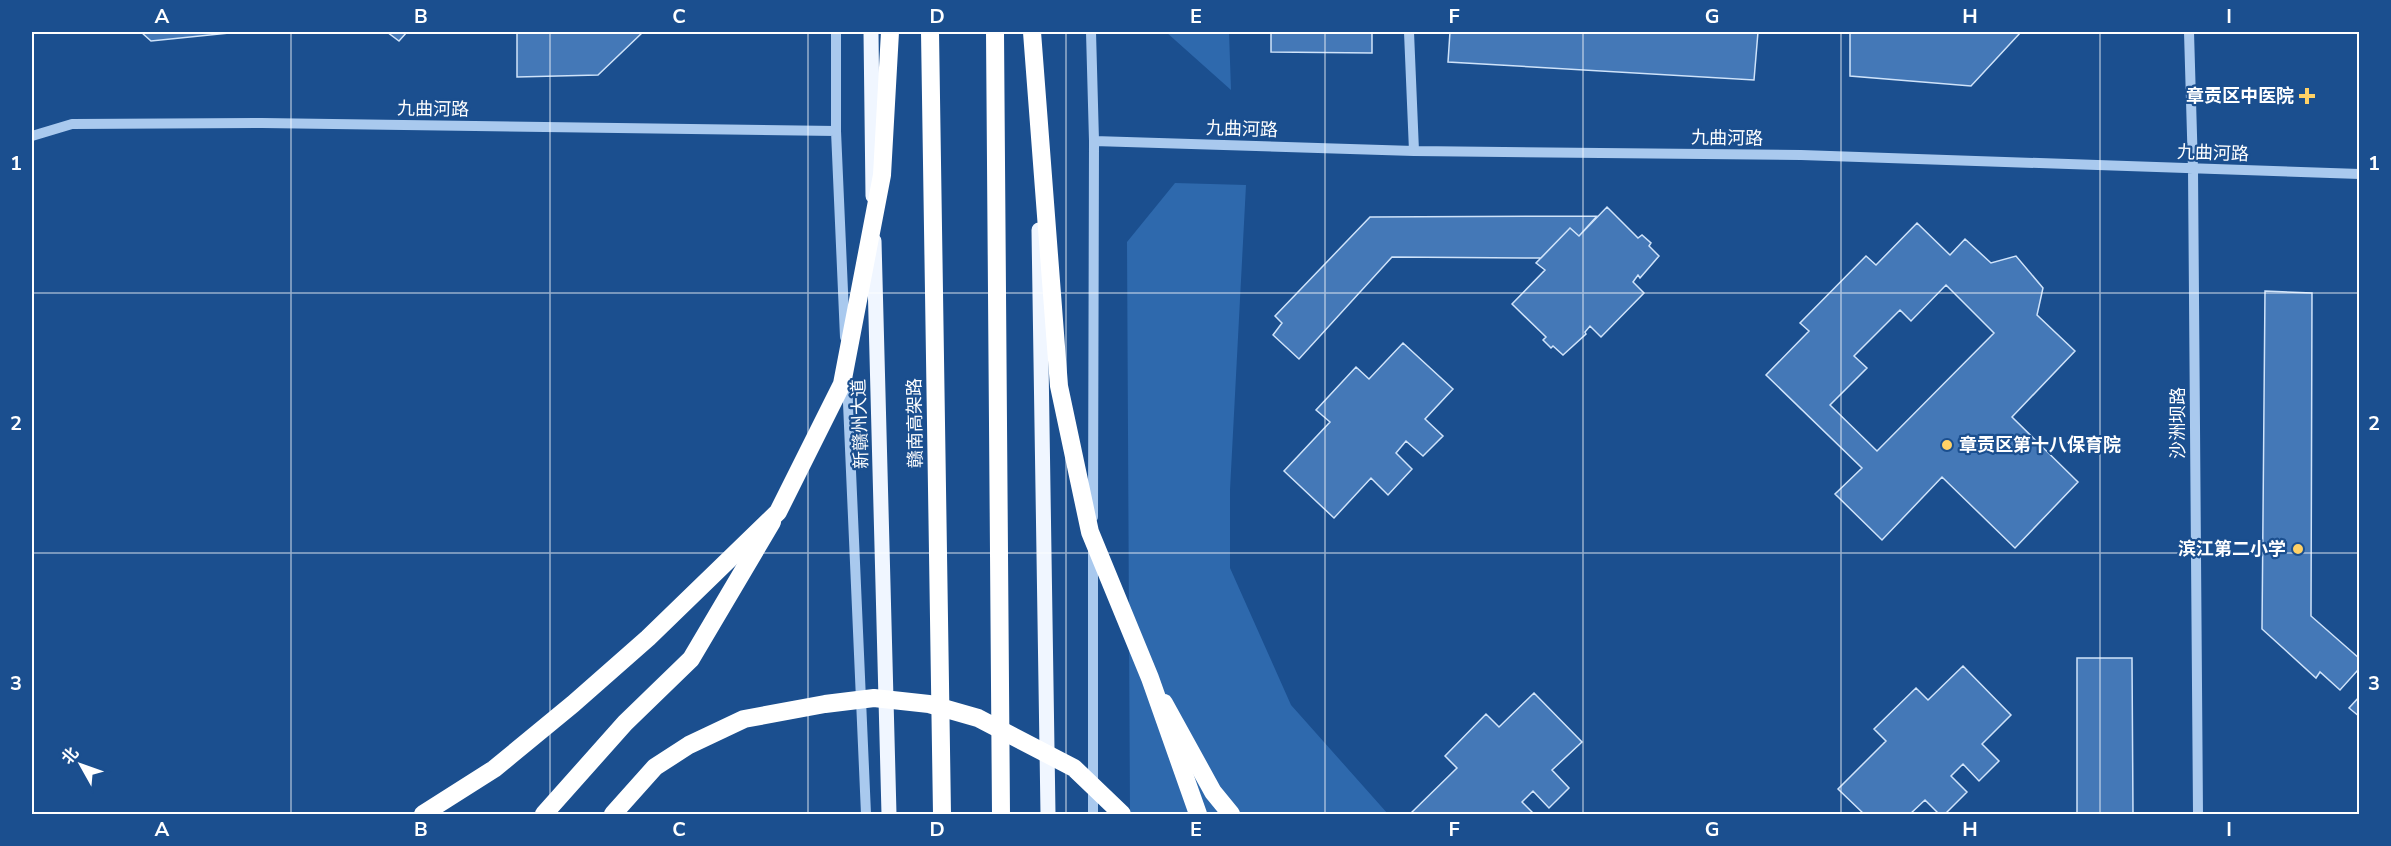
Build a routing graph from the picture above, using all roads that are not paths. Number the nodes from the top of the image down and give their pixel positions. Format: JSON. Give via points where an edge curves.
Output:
{"nodes":[{"id":1,"x":836,"y":32,"type":"edge"},
{"id":2,"x":871,"y":32,"type":"edge"},
{"id":3,"x":890,"y":32,"type":"edge"},
{"id":4,"x":930,"y":32,"type":"edge"},
{"id":5,"x":995,"y":32,"type":"edge"},
{"id":6,"x":1032,"y":32,"type":"edge"},
{"id":7,"x":1036,"y":32,"type":"edge"},
{"id":8,"x":1091,"y":32,"type":"edge"},
{"id":9,"x":1409,"y":32,"type":"edge"},
{"id":10,"x":2190,"y":32,"type":"edge"},
{"id":11,"x":836,"y":131,"type":"junction"},
{"id":12,"x":32,"y":135,"type":"edge"},
{"id":13,"x":1094,"y":141,"type":"junction"},
{"id":14,"x":1414,"y":151,"type":"junction"},
{"id":15,"x":2193,"y":169,"type":"junction"},
{"id":16,"x":2360,"y":174,"type":"edge"},
{"id":17,"x":778,"y":512,"type":"junction"},
{"id":18,"x":1150,"y":678,"type":"junction"},
{"id":19,"x":423,"y":814,"type":"edge"},
{"id":20,"x":544,"y":814,"type":"edge"},
{"id":21,"x":613,"y":814,"type":"edge"},
{"id":22,"x":866,"y":814,"type":"edge"},
{"id":23,"x":889,"y":814,"type":"edge"},
{"id":24,"x":942,"y":814,"type":"edge"},
{"id":25,"x":1001,"y":814,"type":"edge"},
{"id":26,"x":1048,"y":814,"type":"edge"},
{"id":27,"x":1093,"y":814,"type":"edge"},
{"id":28,"x":1122,"y":814,"type":"edge"},
{"id":29,"x":1198,"y":814,"type":"edge"},
{"id":30,"x":1232,"y":814,"type":"edge"},
{"id":31,"x":2198,"y":814,"type":"edge"}],
"edges":[{"from":1,"to":11,"type":"street"},
{"from":2,"to":23,"type":"main road","name":"新赣州大道"},
{"from":3,"to":17,"type":"highway","bridge":true,"via":[[882,175],[842,384]]},
{"from":4,"to":24,"type":"highway","name":"赣南高架路"},
{"from":5,"to":25,"type":"highway"},
{"from":6,"to":18,"type":"highway","bridge":true,"via":[[1059,386],[1090,532]]},
{"from":7,"to":26,"type":"main road"},
{"from":8,"to":13,"type":"street"},
{"from":9,"to":14,"type":"street"},
{"from":10,"to":15,"type":"street","name":"沙洲坝路"},
{"from":11,"to":12,"type":"street","name":"九曲河路","via":[[250,123],[72,124]]},
{"from":11,"to":22,"type":"street"},
{"from":13,"to":14,"type":"street","name":"九曲河路"},
{"from":13,"to":27,"type":"street"},
{"from":14,"to":15,"type":"street","name":"九曲河路","via":[[1801,155]]},
{"from":15,"to":16,"type":"street","name":"九曲河路"},
{"from":15,"to":31,"type":"street","name":"沙洲坝路"},
{"from":17,"to":19,"type":"highway","bridge":true,"via":[[648,638],[573,704],[494,769]]},
{"from":17,"to":20,"type":"highway","bridge":true,"via":[[691,659],[625,723]]},
{"from":18,"to":29,"type":"highway","bridge":true},
{"from":18,"to":30,"type":"highway","bridge":true,"via":[[1213,792]]},
{"from":21,"to":28,"type":"highway","bridge":true,"via":[[655,767],[688,745],[744,719],[874,698],[929,704],[978,718],[1074,768]]}]}
